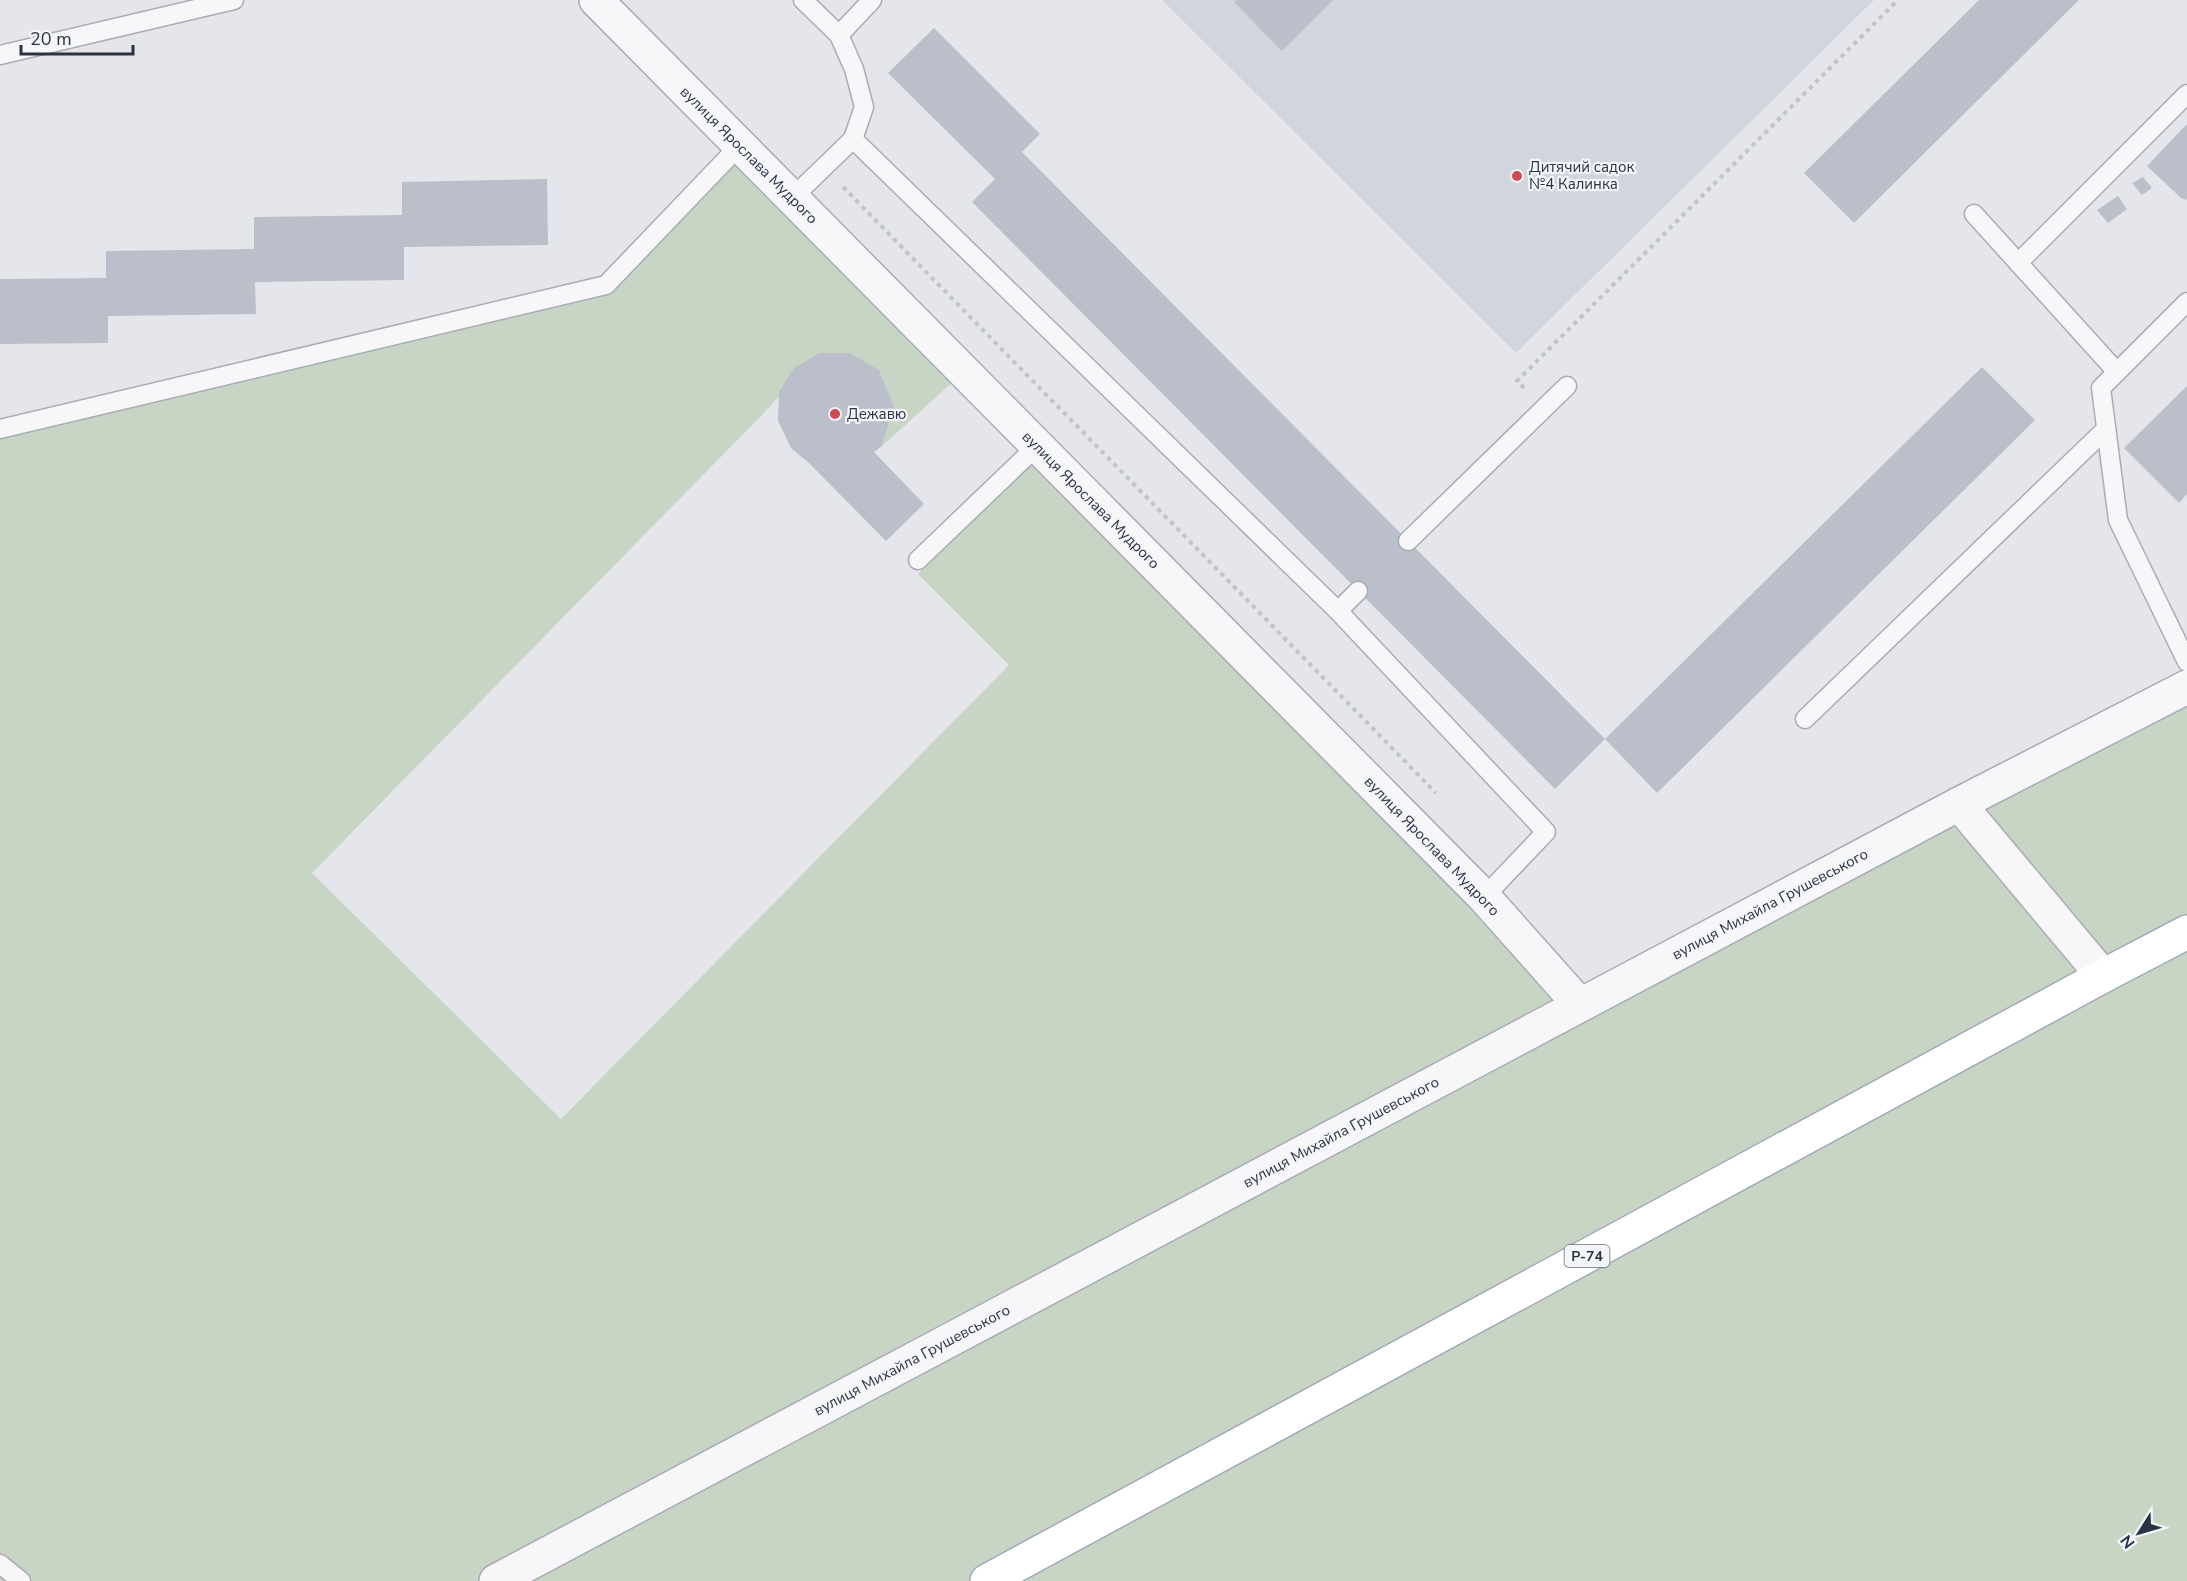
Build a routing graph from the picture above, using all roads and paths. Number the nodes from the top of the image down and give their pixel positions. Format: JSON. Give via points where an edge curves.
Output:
{"nodes":[{"id":1,"x":234,"y":0,"type":"edge"},
{"id":2,"x":596,"y":0,"type":"edge"},
{"id":3,"x":803,"y":0,"type":"edge"},
{"id":4,"x":872,"y":0,"type":"edge"},
{"id":5,"x":1898,"y":0,"type":"edge"},
{"id":6,"x":838,"y":35,"type":"junction"},
{"id":7,"x":0,"y":55,"type":"edge"},
{"id":8,"x":2187,"y":94,"type":"edge"},
{"id":9,"x":853,"y":140,"type":"junction"},
{"id":10,"x":740,"y":145,"type":"junction"},
{"id":11,"x":824,"y":168,"type":"junction"},
{"id":12,"x":792,"y":198,"type":"junction"},
{"id":13,"x":1974,"y":214,"type":"dead end"},
{"id":14,"x":2018,"y":263,"type":"junction"},
{"id":15,"x":2187,"y":302,"type":"edge"},
{"id":16,"x":2117,"y":372,"type":"junction"},
{"id":17,"x":1567,"y":386,"type":"dead end"},
{"id":18,"x":1544,"y":408,"type":"junction"},
{"id":19,"x":0,"y":429,"type":"edge"},
{"id":20,"x":2106,"y":429,"type":"junction"},
{"id":21,"x":1037,"y":447,"type":"junction"},
{"id":22,"x":1408,"y":541,"type":"dead end"},
{"id":23,"x":918,"y":560,"type":"dead end"},
{"id":24,"x":1358,"y":591,"type":"dead end"},
{"id":25,"x":1338,"y":611,"type":"junction"},
{"id":26,"x":2187,"y":662,"type":"edge"},
{"id":27,"x":2187,"y":687,"type":"edge"},
{"id":28,"x":1805,"y":719,"type":"dead end"},
{"id":29,"x":1443,"y":801,"type":"dead end"},
{"id":30,"x":1959,"y":804,"type":"junction"},
{"id":31,"x":1484,"y":897,"type":"junction"},
{"id":32,"x":2187,"y":932,"type":"edge"},
{"id":33,"x":2103,"y":976,"type":"junction"},
{"id":34,"x":1581,"y":1005,"type":"junction"},
{"id":35,"x":0,"y":1564,"type":"edge"},
{"id":36,"x":21,"y":1581,"type":"edge"},
{"id":37,"x":496,"y":1581,"type":"edge"},
{"id":38,"x":987,"y":1581,"type":"edge"}],
"edges":[{"from":1,"to":7,"type":"lane"},
{"from":2,"to":10,"type":"street","name":"вулиця Ярослава Мудрого"},
{"from":3,"to":6,"type":"lane"},
{"from":4,"to":6,"type":"lane"},
{"from":5,"to":18,"type":"path","via":[[1517,381]]},
{"from":6,"to":9,"type":"lane","via":[[854,69],[864,107]]},
{"from":8,"to":14,"type":"lane"},
{"from":9,"to":11,"type":"lane"},
{"from":9,"to":25,"type":"lane"},
{"from":10,"to":12,"type":"street","name":"вулиця Ярослава Мудрого"},
{"from":10,"to":19,"type":"lane","via":[[606,285]]},
{"from":11,"to":12,"type":"lane"},
{"from":11,"to":29,"type":"path"},
{"from":12,"to":21,"type":"street","name":"вулиця Ярослава Мудрого"},
{"from":13,"to":14,"type":"lane"},
{"from":14,"to":16,"type":"lane"},
{"from":15,"to":16,"type":"lane"},
{"from":16,"to":20,"type":"lane","via":[[2101,388]]},
{"from":17,"to":18,"type":"lane"},
{"from":18,"to":22,"type":"lane"},
{"from":20,"to":26,"type":"lane","via":[[2118,520]]},
{"from":20,"to":28,"type":"lane"},
{"from":21,"to":23,"type":"lane"},
{"from":21,"to":31,"type":"street","name":"вулиця Ярослава Мудрого"},
{"from":24,"to":25,"type":"lane"},
{"from":25,"to":31,"type":"lane","via":[[1546,832]]},
{"from":27,"to":30,"type":"street","name":"вулиця Михайла Грушевського"},
{"from":30,"to":33,"type":"street"},
{"from":30,"to":34,"type":"street","name":"вулиця Михайла Грушевського"},
{"from":31,"to":34,"type":"street","name":"вулиця Ярослава Мудрого"},
{"from":32,"to":33,"type":"main road","number":"Р-74"},
{"from":33,"to":38,"type":"main road","number":"Р-74"},
{"from":34,"to":37,"type":"street","name":"вулиця Михайла Грушевського"},
{"from":35,"to":36,"type":"lane"}]}
